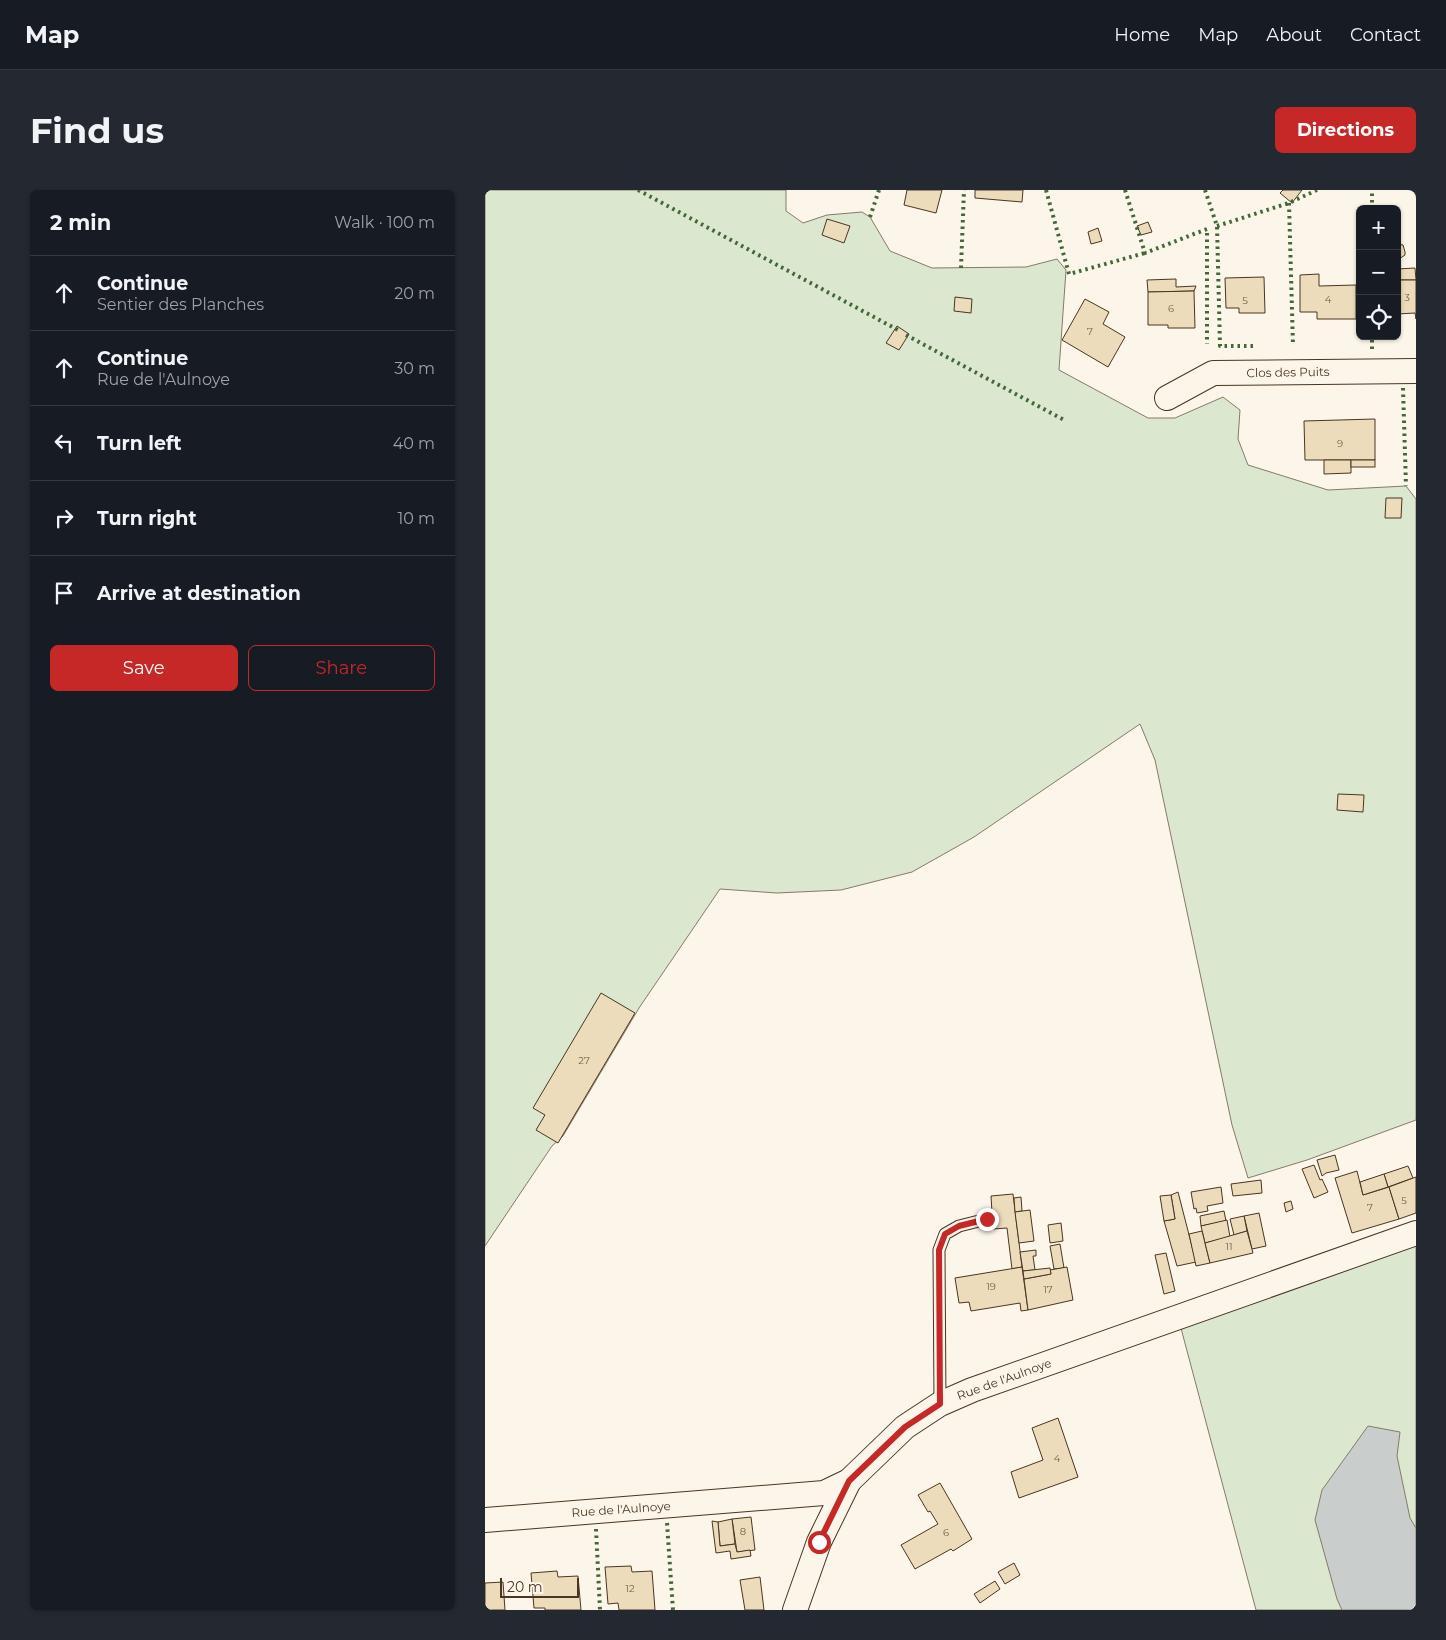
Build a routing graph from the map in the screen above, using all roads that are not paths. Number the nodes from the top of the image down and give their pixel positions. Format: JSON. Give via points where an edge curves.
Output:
{"nodes":[{"id":1,"x":1416,"y":371,"type":"edge"},
{"id":2,"x":1167,"y":398,"type":"dead end"},
{"id":3,"x":987,"y":1219,"type":"dead end"},
{"id":4,"x":1416,"y":1233,"type":"edge"},
{"id":5,"x":940,"y":1404,"type":"junction"},
{"id":6,"x":849,"y":1481,"type":"junction"},
{"id":7,"x":485,"y":1520,"type":"edge"},
{"id":8,"x":795,"y":1610,"type":"edge"}],
"edges":[{"from":1,"to":2,"type":"street","name":"Clos des Puits","via":[[1213,373]]},
{"from":3,"to":5,"type":"lane","via":[[959,1226],[945,1234],[939,1250]]},
{"from":4,"to":5,"type":"street","name":"Rue de l'Aulnoye"},
{"from":5,"to":6,"type":"street","name":"Rue de l'Aulnoye","via":[[905,1427]]},
{"from":6,"to":7,"type":"street","name":"Rue de l'Aulnoye","via":[[823,1493]]},
{"from":6,"to":8,"type":"street","via":[[819,1542]]}]}
